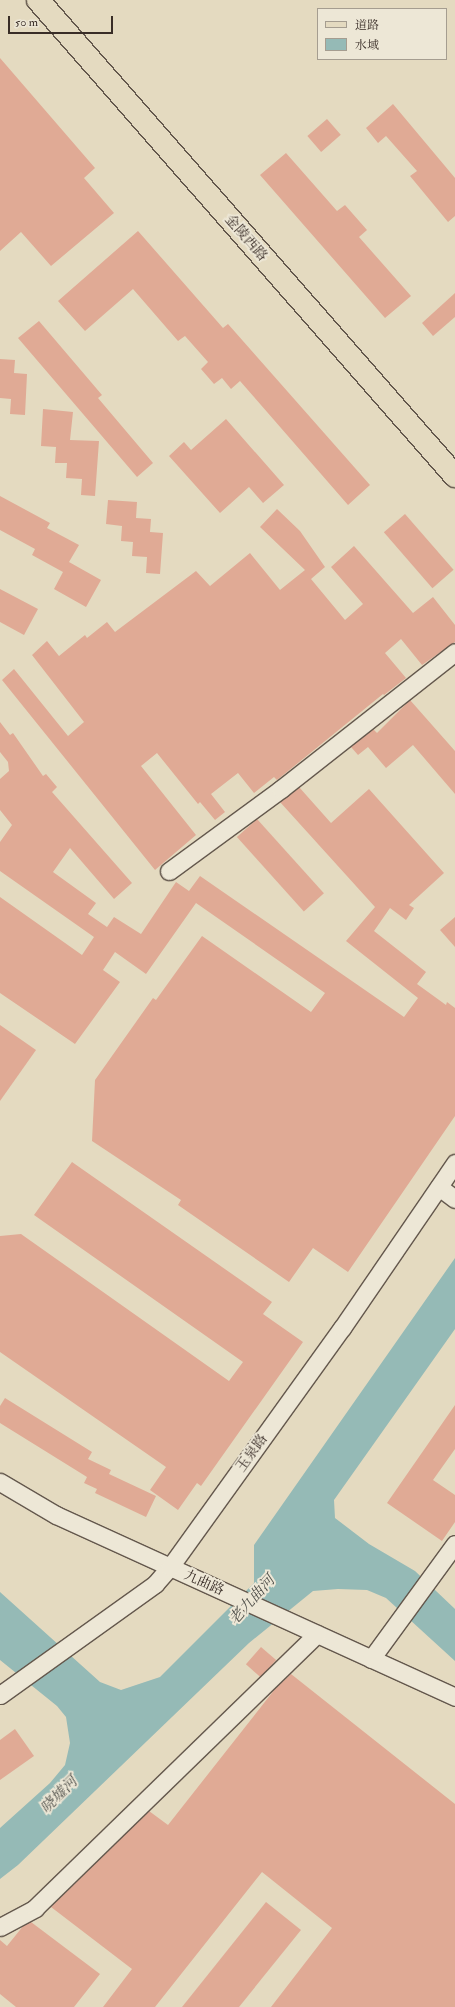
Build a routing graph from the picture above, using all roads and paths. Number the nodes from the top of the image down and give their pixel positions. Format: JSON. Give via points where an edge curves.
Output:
{"nodes":[{"id":1,"x":47,"y":3,"type":"edge"},
{"id":2,"x":454,"y":472,"type":"edge"},
{"id":3,"x":455,"y":652,"type":"edge"},
{"id":4,"x":169,"y":871,"type":"dead end"},
{"id":5,"x":455,"y":1163,"type":"edge"},
{"id":6,"x":439,"y":1187,"type":"junction"},
{"id":7,"x":455,"y":1199,"type":"edge"},
{"id":8,"x":0,"y":1482,"type":"edge"},
{"id":9,"x":455,"y":1544,"type":"edge"},
{"id":10,"x":170,"y":1567,"type":"junction"},
{"id":11,"x":317,"y":1634,"type":"junction"},
{"id":12,"x":371,"y":1659,"type":"junction"},
{"id":13,"x":0,"y":1695,"type":"edge"},
{"id":14,"x":455,"y":1697,"type":"edge"},
{"id":15,"x":0,"y":1927,"type":"edge"}],
"edges":[{"from":1,"to":2,"type":"main road","name":"金陵西路"},
{"from":3,"to":4,"type":"street","via":[[281,789]]},
{"from":5,"to":6,"type":"street","name":"玉泉路"},
{"from":6,"to":7,"type":"street"},
{"from":6,"to":10,"type":"street","name":"玉泉路"},
{"from":8,"to":10,"type":"street","name":"九曲路","via":[[56,1515]]},
{"from":9,"to":12,"type":"street"},
{"from":10,"to":11,"type":"street","name":"九曲路"},
{"from":10,"to":13,"type":"street","name":"玉泉路","via":[[155,1584]]},
{"from":11,"to":12,"type":"street","name":"九曲路"},
{"from":11,"to":15,"type":"street","via":[[35,1908]]},
{"from":12,"to":14,"type":"street","name":"九曲路"}]}
